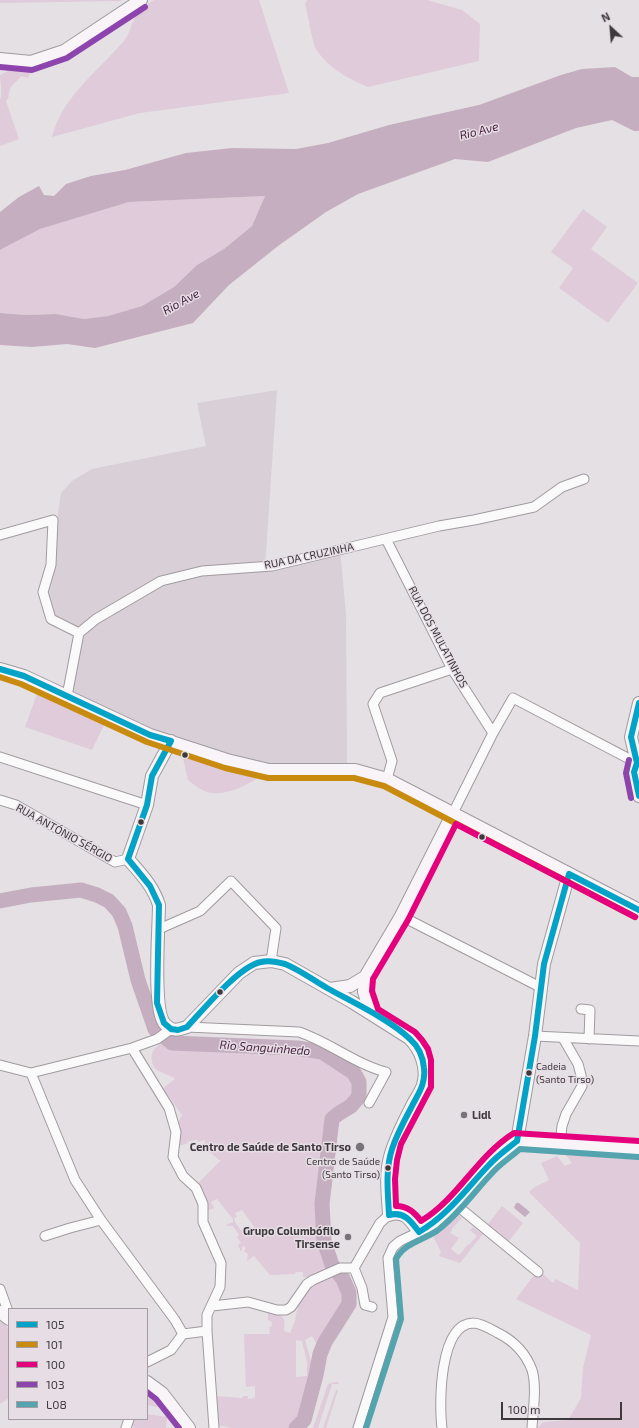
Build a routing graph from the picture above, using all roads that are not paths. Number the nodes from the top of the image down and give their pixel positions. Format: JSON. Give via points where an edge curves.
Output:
{"nodes":[{"id":1,"x":141,"y":0,"type":"edge"},
{"id":2,"x":0,"y":59,"type":"edge"},
{"id":3,"x":584,"y":479,"type":"dead end"},
{"id":4,"x":0,"y":534,"type":"edge"},
{"id":5,"x":386,"y":539,"type":"junction"},
{"id":6,"x":79,"y":633,"type":"junction"},
{"id":7,"x":0,"y":669,"type":"edge"},
{"id":8,"x":452,"y":669,"type":"junction"},
{"id":9,"x":67,"y":696,"type":"junction"},
{"id":10,"x":639,"y":703,"type":"edge"},
{"id":11,"x":493,"y":733,"type":"junction"},
{"id":12,"x":171,"y":741,"type":"junction"},
{"id":13,"x":0,"y":757,"type":"edge"},
{"id":14,"x":638,"y":762,"type":"edge"},
{"id":15,"x":387,"y":779,"type":"junction"},
{"id":16,"x":639,"y":796,"type":"edge"},
{"id":17,"x":0,"y":800,"type":"edge"},
{"id":18,"x":147,"y":805,"type":"junction"},
{"id":19,"x":453,"y":813,"type":"junction"},
{"id":20,"x":128,"y":859,"type":"junction"},
{"id":21,"x":569,"y":874,"type":"junction"},
{"id":22,"x":639,"y":910,"type":"edge"},
{"id":23,"x":400,"y":916,"type":"junction"},
{"id":24,"x":159,"y":929,"type":"junction"},
{"id":25,"x":270,"y":961,"type":"junction"},
{"id":26,"x":365,"y":977,"type":"junction"},
{"id":27,"x":542,"y":988,"type":"junction"},
{"id":28,"x":330,"y":990,"type":"junction"},
{"id":29,"x":581,"y":1009,"type":"dead end"},
{"id":30,"x":371,"y":1014,"type":"junction"},
{"id":31,"x":187,"y":1026,"type":"junction"},
{"id":32,"x":168,"y":1031,"type":"junction"},
{"id":33,"x":535,"y":1036,"type":"junction"},
{"id":34,"x":563,"y":1038,"type":"junction"},
{"id":35,"x":589,"y":1039,"type":"junction"},
{"id":36,"x":639,"y":1041,"type":"edge"},
{"id":37,"x":132,"y":1048,"type":"junction"},
{"id":38,"x":0,"y":1065,"type":"edge"},
{"id":39,"x":31,"y":1073,"type":"junction"},
{"id":40,"x":369,"y":1103,"type":"dead end"},
{"id":41,"x":517,"y":1141,"type":"junction"},
{"id":42,"x":560,"y":1144,"type":"junction"},
{"id":43,"x":639,"y":1149,"type":"edge"},
{"id":44,"x":455,"y":1204,"type":"junction"},
{"id":45,"x":390,"y":1215,"type":"junction"},
{"id":46,"x":101,"y":1220,"type":"junction"},
{"id":47,"x":419,"y":1232,"type":"junction"},
{"id":48,"x":45,"y":1236,"type":"dead end"},
{"id":49,"x":354,"y":1268,"type":"junction"},
{"id":50,"x":538,"y":1272,"type":"dead end"},
{"id":51,"x":0,"y":1289,"type":"edge"},
{"id":52,"x":212,"y":1306,"type":"junction"},
{"id":53,"x":372,"y":1307,"type":"dead end"},
{"id":54,"x":8,"y":1311,"type":"edge"},
{"id":55,"x":0,"y":1312,"type":"edge"},
{"id":56,"x":8,"y":1318,"type":"edge"},
{"id":57,"x":207,"y":1331,"type":"junction"},
{"id":58,"x":183,"y":1334,"type":"junction"},
{"id":59,"x":148,"y":1362,"type":"edge"},
{"id":60,"x":148,"y":1383,"type":"edge"},
{"id":61,"x":189,"y":1428,"type":"edge"},
{"id":62,"x":214,"y":1428,"type":"edge"},
{"id":63,"x":358,"y":1428,"type":"edge"},
{"id":64,"x":442,"y":1428,"type":"edge"},
{"id":65,"x":532,"y":1428,"type":"edge"}],
"edges":[{"from":1,"to":2,"type":"street","via":[[64,51],[31,62]]},
{"from":3,"to":5,"type":"street","name":"RUA DA CRUZINHA","via":[[562,487],[534,507]]},
{"from":4,"to":6,"type":"street","via":[[53,520],[52,565],[43,592],[51,619]]},
{"from":5,"to":6,"type":"street","name":"RUA DA CRUZINHA","via":[[272,566],[202,571],[161,581],[96,619]]},
{"from":5,"to":8,"type":"street","name":"RUA DOS MULATINHOS"},
{"from":6,"to":9,"type":"street"},
{"from":7,"to":9,"type":"street","via":[[24,676]]},
{"from":8,"to":11,"type":"street","name":"RUA DOS MULATINHOS"},
{"from":8,"to":15,"type":"street","via":[[380,693],[373,704],[392,761]]},
{"from":9,"to":12,"type":"street","via":[[150,735]]},
{"from":10,"to":14,"type":"street","via":[[631,737]]},
{"from":11,"to":14,"type":"street","via":[[513,698]]},
{"from":11,"to":19,"type":"street"},
{"from":12,"to":15,"type":"street","via":[[227,760],[269,770],[355,770]]},
{"from":12,"to":18,"type":"street","via":[[152,776]]},
{"from":13,"to":18,"type":"street"},
{"from":14,"to":16,"type":"street","via":[[634,772]]},
{"from":15,"to":19,"type":"street"},
{"from":17,"to":20,"type":"street","name":"RUA ANTÓNIO SÉRGIO","via":[[16,804],[115,862]]},
{"from":18,"to":20,"type":"street"},
{"from":19,"to":21,"type":"street"},
{"from":19,"to":23,"type":"street"},
{"from":20,"to":24,"type":"street","via":[[156,895],[159,905]]},
{"from":21,"to":22,"type":"street"},
{"from":21,"to":27,"type":"street","via":[[544,964]]},
{"from":23,"to":26,"type":"street"},
{"from":23,"to":27,"type":"street"},
{"from":24,"to":25,"type":"street","via":[[200,911],[231,881],[276,928]]},
{"from":24,"to":32,"type":"street","via":[[158,1003]]},
{"from":25,"to":28,"type":"street","via":[[286,964]]},
{"from":25,"to":31,"type":"street","via":[[254,963],[243,970]]},
{"from":26,"to":28,"type":"street","via":[[350,986]]},
{"from":26,"to":30,"type":"street","via":[[364,992]]},
{"from":27,"to":33,"type":"street"},
{"from":28,"to":30,"type":"street"},
{"from":29,"to":35,"type":"street","via":[[590,1010]]},
{"from":30,"to":45,"type":"street","via":[[409,1038],[421,1053],[423,1061],[423,1085],[394,1141],[389,1159],[387,1179]]},
{"from":31,"to":32,"type":"street"},
{"from":31,"to":40,"type":"street","via":[[299,1032],[311,1036],[372,1069],[386,1072]]},
{"from":32,"to":37,"type":"street","via":[[157,1039]]},
{"from":33,"to":34,"type":"street"},
{"from":33,"to":41,"type":"street"},
{"from":34,"to":35,"type":"street"},
{"from":34,"to":42,"type":"street","via":[[578,1064],[582,1086],[566,1114]]},
{"from":35,"to":36,"type":"street"},
{"from":37,"to":39,"type":"street"},
{"from":37,"to":52,"type":"street","via":[[170,1108],[176,1132],[173,1157],[183,1176],[196,1188],[203,1204],[204,1222],[221,1263],[220,1287]]},
{"from":38,"to":39,"type":"street"},
{"from":39,"to":46,"type":"street","via":[[75,1180]]},
{"from":41,"to":42,"type":"street"},
{"from":41,"to":44,"type":"street","via":[[490,1164]]},
{"from":42,"to":43,"type":"street"},
{"from":44,"to":47,"type":"street","via":[[442,1217]]},
{"from":44,"to":50,"type":"street"},
{"from":45,"to":47,"type":"street","via":[[401,1213]]},
{"from":45,"to":49,"type":"street","via":[[380,1223]]},
{"from":46,"to":48,"type":"street"},
{"from":46,"to":58,"type":"street"},
{"from":47,"to":63,"type":"street","via":[[400,1241],[393,1247],[388,1258],[393,1317]]},
{"from":49,"to":52,"type":"street","via":[[336,1270],[313,1280],[286,1310],[248,1302]]},
{"from":49,"to":53,"type":"street","via":[[365,1305]]},
{"from":51,"to":54,"type":"street"},
{"from":52,"to":57,"type":"street","via":[[207,1315]]},
{"from":55,"to":56,"type":"street"},
{"from":57,"to":58,"type":"street"},
{"from":57,"to":62,"type":"street"},
{"from":58,"to":59,"type":"street","via":[[171,1350]]},
{"from":60,"to":61,"type":"street","via":[[162,1392]]},
{"from":64,"to":65,"type":"street","via":[[441,1384],[448,1347],[461,1326],[474,1323],[489,1328],[512,1342],[525,1356],[534,1383]]}]}
